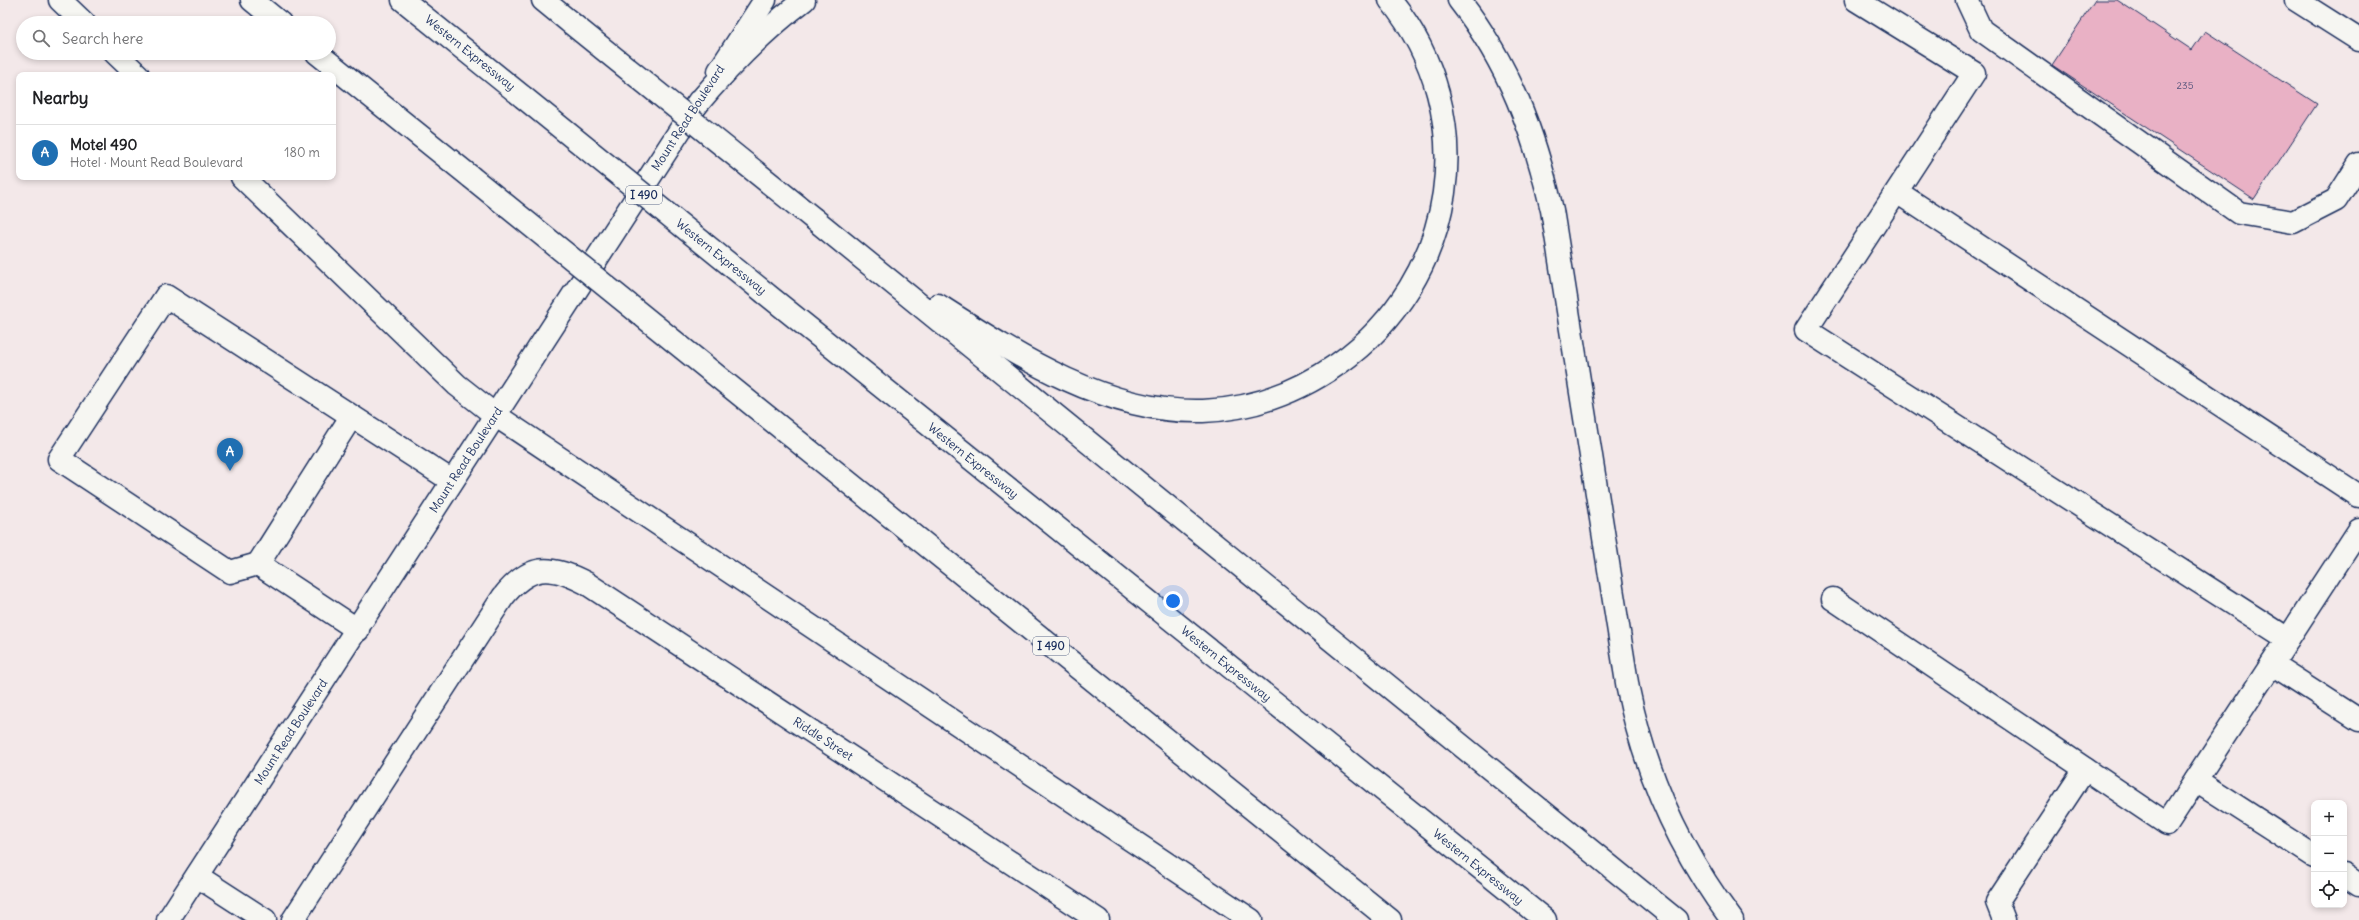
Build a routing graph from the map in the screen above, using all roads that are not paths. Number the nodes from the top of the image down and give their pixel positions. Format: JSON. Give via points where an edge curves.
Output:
{"nodes":[{"id":1,"x":60,"y":0,"type":"edge"},
{"id":2,"x":252,"y":0,"type":"edge"},
{"id":3,"x":404,"y":0,"type":"edge"},
{"id":4,"x":543,"y":0,"type":"edge"},
{"id":5,"x":547,"y":0,"type":"edge"},
{"id":6,"x":765,"y":0,"type":"edge"},
{"id":7,"x":804,"y":0,"type":"edge"},
{"id":8,"x":1390,"y":0,"type":"edge"},
{"id":9,"x":1459,"y":0,"type":"edge"},
{"id":10,"x":1856,"y":0,"type":"edge"},
{"id":11,"x":1966,"y":0,"type":"edge"},
{"id":12,"x":2296,"y":0,"type":"edge"},
{"id":13,"x":77,"y":16,"type":"edge"},
{"id":14,"x":271,"y":16,"type":"edge"},
{"id":15,"x":571,"y":22,"type":"junction"},
{"id":16,"x":2359,"y":40,"type":"edge"},
{"id":17,"x":122,"y":60,"type":"edge"},
{"id":18,"x":326,"y":60,"type":"edge"},
{"id":19,"x":135,"y":72,"type":"edge"},
{"id":20,"x":694,"y":108,"type":"junction"},
{"id":21,"x":2359,"y":164,"type":"edge"},
{"id":22,"x":245,"y":180,"type":"edge"},
{"id":23,"x":1897,"y":192,"type":"junction"},
{"id":24,"x":814,"y":219,"type":"junction"},
{"id":25,"x":495,"y":415,"type":"junction"},
{"id":26,"x":351,"y":417,"type":"junction"},
{"id":27,"x":452,"y":481,"type":"junction"},
{"id":28,"x":2359,"y":496,"type":"edge"},
{"id":29,"x":2359,"y":530,"type":"edge"},
{"id":30,"x":258,"y":564,"type":"junction"},
{"id":31,"x":1833,"y":599,"type":"dead end"},
{"id":32,"x":358,"y":630,"type":"junction"},
{"id":33,"x":2288,"y":639,"type":"junction"},
{"id":34,"x":2272,"y":664,"type":"junction"},
{"id":35,"x":2359,"y":720,"type":"edge"},
{"id":36,"x":2085,"y":769,"type":"junction"},
{"id":37,"x":2196,"y":780,"type":"junction"},
{"id":38,"x":2311,"y":854,"type":"edge"},
{"id":39,"x":197,"y":876,"type":"junction"},
{"id":40,"x":2347,"y":877,"type":"edge"},
{"id":41,"x":2359,"y":885,"type":"edge"},
{"id":42,"x":168,"y":920,"type":"edge"},
{"id":43,"x":265,"y":920,"type":"edge"},
{"id":44,"x":293,"y":920,"type":"edge"},
{"id":45,"x":1098,"y":920,"type":"edge"},
{"id":46,"x":1251,"y":920,"type":"edge"},
{"id":47,"x":1390,"y":920,"type":"edge"},
{"id":48,"x":1545,"y":920,"type":"edge"},
{"id":49,"x":1676,"y":920,"type":"edge"},
{"id":50,"x":1732,"y":920,"type":"edge"},
{"id":51,"x":2004,"y":920,"type":"edge"}],
"edges":[{"from":1,"to":13,"type":"main road"},
{"from":2,"to":14,"type":"main road"},
{"from":3,"to":48,"type":"main road","name":"Western Expressway","number":"I 490","bridge":true},
{"from":4,"to":15,"type":"main road"},
{"from":5,"to":15,"type":"main road"},
{"from":6,"to":20,"type":"main road","name":"Mount Read Boulevard"},
{"from":7,"to":20,"type":"main road","via":[[760,35]]},
{"from":8,"to":24,"type":"main road","via":[[1419,42],[1436,83],[1446,163],[1440,222],[1418,274],[1388,319],[1347,357],[1317,378],[1284,394],[1236,408],[1202,411],[1164,409],[1105,394],[1034,363],[967,323]]},
{"from":9,"to":50,"type":"main road","via":[[1483,33],[1506,74],[1525,115],[1542,165],[1553,218],[1628,688],[1638,731],[1651,774],[1678,836]]},
{"from":10,"to":23,"type":"main road","via":[[1974,73]]},
{"from":11,"to":21,"type":"main road","via":[[1981,30],[2238,213],[2293,222],[2336,200]]},
{"from":12,"to":16,"type":"main road"},
{"from":15,"to":24,"type":"main road","bridge":true},
{"from":17,"to":19,"type":"main road"},
{"from":18,"to":47,"type":"main road","number":"I 490","bridge":true},
{"from":20,"to":25,"type":"main road","name":"Mount Read Boulevard"},
{"from":22,"to":25,"type":"main road","via":[[457,385]]},
{"from":23,"to":28,"type":"main road"},
{"from":23,"to":33,"type":"main road","via":[[1806,330]]},
{"from":24,"to":49,"type":"main road"},
{"from":25,"to":27,"type":"main road","name":"Mount Read Boulevard"},
{"from":25,"to":46,"type":"main road"},
{"from":26,"to":27,"type":"main road"},
{"from":26,"to":30,"type":"main road"},
{"from":26,"to":30,"type":"main road","via":[[166,296],[59,459],[230,572]]},
{"from":27,"to":32,"type":"main road","name":"Mount Read Boulevard"},
{"from":29,"to":33,"type":"main road"},
{"from":30,"to":32,"type":"main road"},
{"from":31,"to":36,"type":"main road"},
{"from":32,"to":39,"type":"main road","name":"Mount Read Boulevard"},
{"from":33,"to":34,"type":"main road"},
{"from":34,"to":35,"type":"main road"},
{"from":34,"to":37,"type":"main road"},
{"from":36,"to":37,"type":"main road","via":[[2167,824]]},
{"from":36,"to":51,"type":"main road","via":[[1997,902]]},
{"from":37,"to":38,"type":"main road"},
{"from":39,"to":42,"type":"main road","name":"Mount Read Boulevard"},
{"from":39,"to":43,"type":"main road"},
{"from":40,"to":41,"type":"main road"},
{"from":44,"to":45,"type":"main road","name":"Riddle Street","via":[[503,597],[521,577],[543,570],[565,573],[586,583]]}]}
